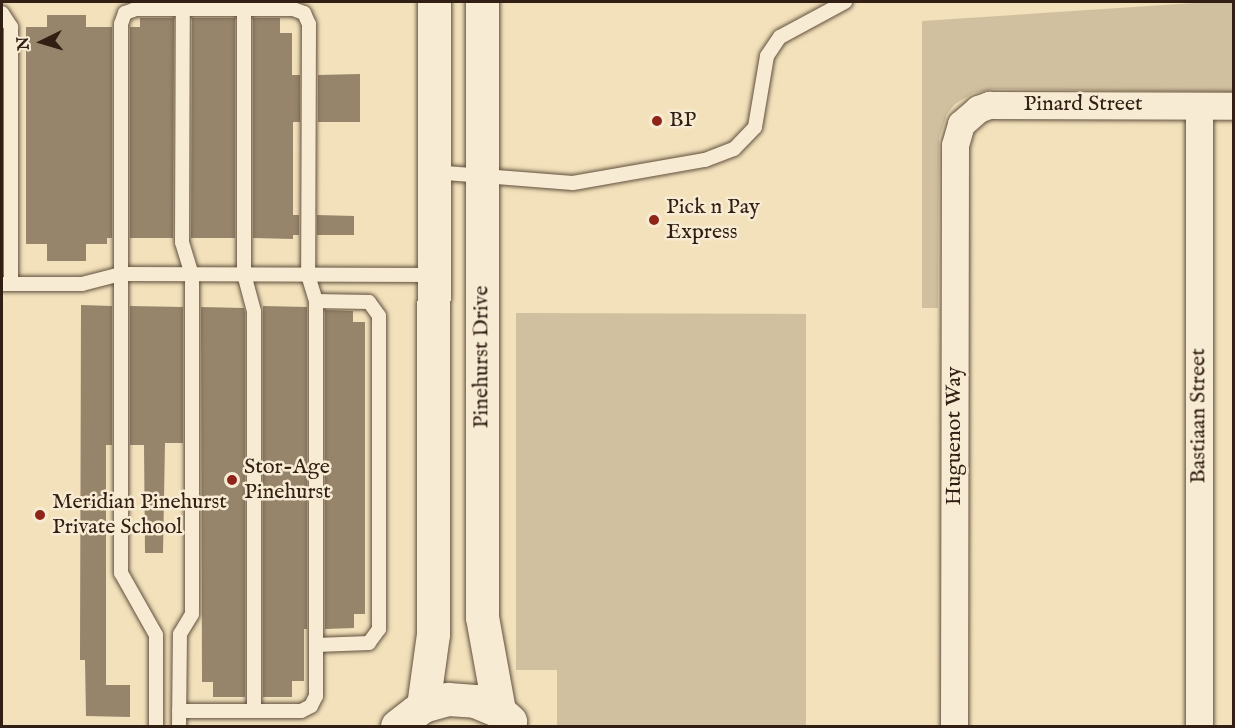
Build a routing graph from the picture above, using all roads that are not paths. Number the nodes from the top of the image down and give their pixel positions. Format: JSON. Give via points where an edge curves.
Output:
{"nodes":[{"id":1,"x":434,"y":2,"type":"edge"},
{"id":2,"x":482,"y":2,"type":"edge"},
{"id":3,"x":845,"y":2,"type":"edge"},
{"id":4,"x":183,"y":9,"type":"junction"},
{"id":5,"x":244,"y":9,"type":"junction"},
{"id":6,"x":2,"y":13,"type":"edge"},
{"id":7,"x":1199,"y":106,"type":"junction"},
{"id":8,"x":1233,"y":106,"type":"edge"},
{"id":9,"x":955,"y":145,"type":"joint"},
{"id":10,"x":434,"y":172,"type":"junction"},
{"id":11,"x":482,"y":174,"type":"junction"},
{"id":12,"x":121,"y":274,"type":"junction"},
{"id":13,"x":244,"y":274,"type":"junction"},
{"id":14,"x":192,"y":275,"type":"junction"},
{"id":15,"x":308,"y":275,"type":"junction"},
{"id":16,"x":435,"y":275,"type":"junction"},
{"id":17,"x":6,"y":284,"type":"edge"},
{"id":18,"x":316,"y":301,"type":"junction"},
{"id":19,"x":180,"y":634,"type":"junction"},
{"id":20,"x":156,"y":635,"type":"junction"},
{"id":21,"x":316,"y":645,"type":"junction"},
{"id":22,"x":423,"y":706,"type":"junction"},
{"id":23,"x":179,"y":711,"type":"junction"},
{"id":24,"x":254,"y":711,"type":"junction"},
{"id":25,"x":507,"y":719,"type":"edge"},
{"id":26,"x":156,"y":726,"type":"edge"},
{"id":27,"x":179,"y":726,"type":"edge"},
{"id":28,"x":397,"y":726,"type":"edge"},
{"id":29,"x":954,"y":726,"type":"edge"},
{"id":30,"x":1199,"y":726,"type":"edge"}],
"edges":[{"from":1,"to":10,"type":"street"},
{"from":2,"to":11,"type":"street","name":"Pinehurst Drive"},
{"from":3,"to":11,"type":"lane","via":[[780,37],[767,56],[755,127],[734,149],[705,159],[573,183],[517,182]]},
{"from":4,"to":5,"type":"lane"},
{"from":4,"to":12,"type":"lane","via":[[136,9],[122,18]]},
{"from":4,"to":14,"type":"lane","via":[[182,242]]},
{"from":5,"to":13,"type":"lane"},
{"from":5,"to":15,"type":"lane","via":[[293,9],[307,18]]},
{"from":6,"to":17,"type":"lane","via":[[11,27]]},
{"from":7,"to":8,"type":"street","name":"Pinard Street"},
{"from":7,"to":9,"type":"street","name":"Pinard Street","via":[[989,105],[961,124]]},
{"from":7,"to":30,"type":"street","name":"Bastiaan Street"},
{"from":9,"to":29,"type":"street","name":"Huguenot Way"},
{"from":10,"to":11,"type":"lane"},
{"from":10,"to":16,"type":"street"},
{"from":11,"to":25,"type":"street","name":"Pinehurst Drive","via":[[482,616]]},
{"from":12,"to":14,"type":"lane"},
{"from":12,"to":17,"type":"lane","via":[[82,284]]},
{"from":12,"to":20,"type":"lane","via":[[120,573]]},
{"from":13,"to":14,"type":"lane"},
{"from":13,"to":15,"type":"lane"},
{"from":13,"to":24,"type":"lane","via":[[254,312]]},
{"from":14,"to":19,"type":"lane","via":[[192,614]]},
{"from":15,"to":16,"type":"lane"},
{"from":15,"to":18,"type":"lane"},
{"from":16,"to":22,"type":"street","via":[[433,634]]},
{"from":18,"to":21,"type":"lane"},
{"from":18,"to":21,"type":"lane","via":[[369,302],[379,316],[379,629],[369,644]]},
{"from":19,"to":20,"type":"lane"},
{"from":19,"to":23,"type":"lane"},
{"from":20,"to":26,"type":"lane"},
{"from":21,"to":24,"type":"lane","via":[[316,696],[311,706],[301,711]]},
{"from":22,"to":25,"type":"street","via":[[448,699],[475,700]]},
{"from":22,"to":28,"type":"street"},
{"from":23,"to":24,"type":"lane"},
{"from":23,"to":27,"type":"lane"}]}
